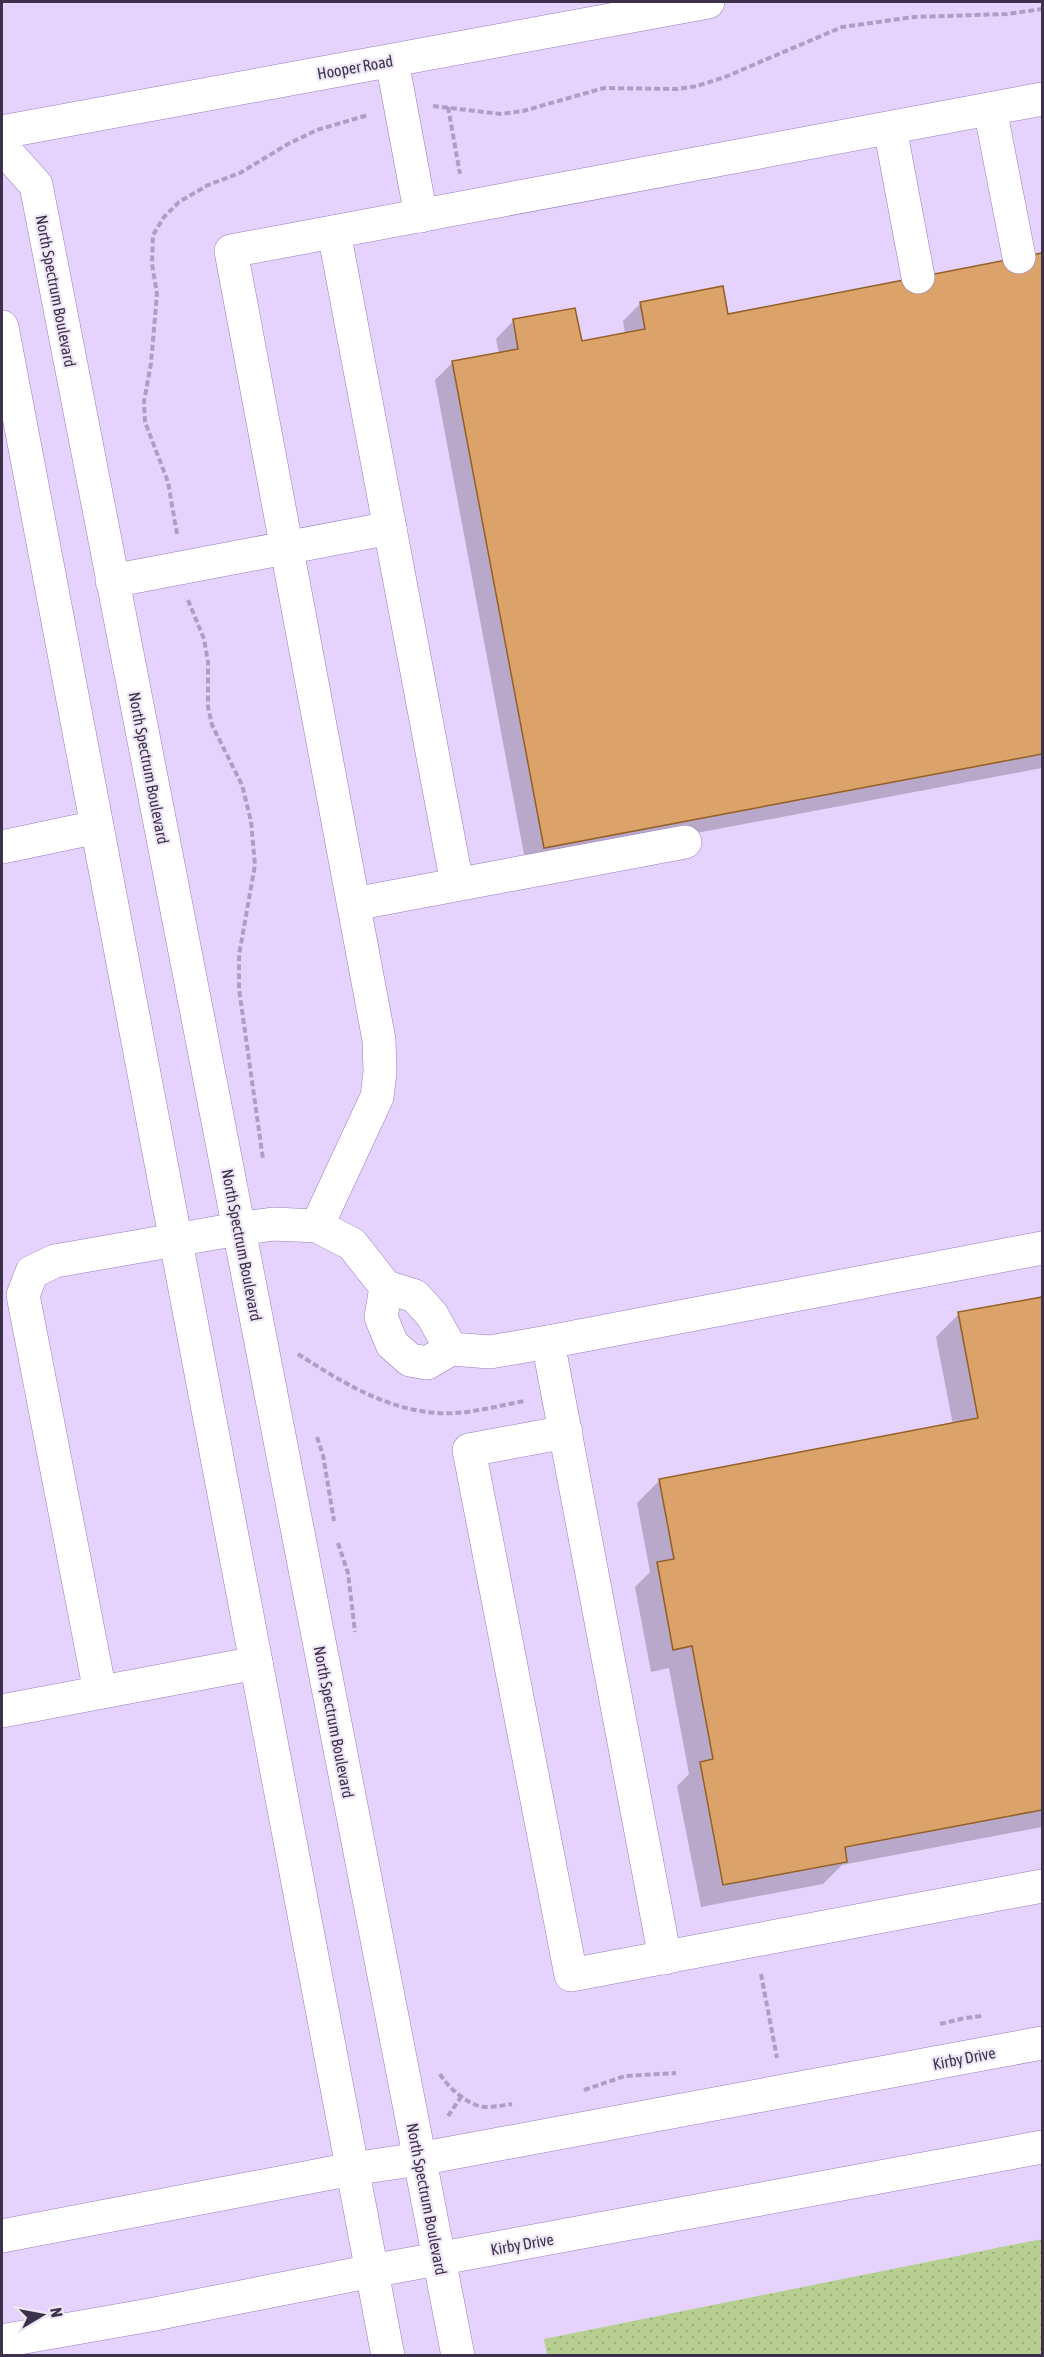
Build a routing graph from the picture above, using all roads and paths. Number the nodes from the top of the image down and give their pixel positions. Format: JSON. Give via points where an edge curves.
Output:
{"nodes":[{"id":1,"x":708,"y":2,"type":"edge"},
{"id":2,"x":1042,"y":9,"type":"edge"},
{"id":3,"x":392,"y":61,"type":"junction"},
{"id":4,"x":1042,"y":99,"type":"edge"},
{"id":5,"x":400,"y":105,"type":"junction"},
{"id":6,"x":448,"y":107,"type":"junction"},
{"id":7,"x":990,"y":109,"type":"junction"},
{"id":8,"x":891,"y":128,"type":"junction"},
{"id":9,"x":2,"y":132,"type":"edge"},
{"id":10,"x":2,"y":147,"type":"edge"},
{"id":11,"x":466,"y":207,"type":"junction"},
{"id":12,"x":421,"y":216,"type":"junction"},
{"id":13,"x":334,"y":232,"type":"junction"},
{"id":14,"x":1019,"y":257,"type":"dead end"},
{"id":15,"x":918,"y":277,"type":"dead end"},
{"id":16,"x":2,"y":327,"type":"edge"},
{"id":17,"x":390,"y":528,"type":"junction"},
{"id":18,"x":287,"y":547,"type":"junction"},
{"id":19,"x":183,"y":567,"type":"junction"},
{"id":20,"x":112,"y":581,"type":"junction"},
{"id":21,"x":97,"y":827,"type":"junction"},
{"id":22,"x":685,"y":842,"type":"dead end"},
{"id":23,"x":2,"y":847,"type":"edge"},
{"id":24,"x":457,"y":884,"type":"junction"},
{"id":25,"x":354,"y":904,"type":"junction"},
{"id":26,"x":265,"y":1168,"type":"dead end"},
{"id":27,"x":317,"y":1226,"type":"junction"},
{"id":28,"x":238,"y":1229,"type":"junction"},
{"id":29,"x":175,"y":1241,"type":"junction"},
{"id":30,"x":1042,"y":1248,"type":"edge"},
{"id":31,"x":386,"y":1287,"type":"junction"},
{"id":32,"x":548,"y":1342,"type":"junction"},
{"id":33,"x":296,"y":1343,"type":"dead end"},
{"id":34,"x":451,"y":1348,"type":"junction"},
{"id":35,"x":299,"y":1365,"type":"dead end"},
{"id":36,"x":314,"y":1427,"type":"dead end"},
{"id":37,"x":566,"y":1432,"type":"junction"},
{"id":38,"x":334,"y":1527,"type":"dead end"},
{"id":39,"x":335,"y":1536,"type":"dead end"},
{"id":40,"x":356,"y":1635,"type":"dead end"},
{"id":41,"x":256,"y":1663,"type":"junction"},
{"id":42,"x":100,"y":1692,"type":"junction"},
{"id":43,"x":2,"y":1710,"type":"edge"},
{"id":44,"x":1042,"y":1886,"type":"edge"},
{"id":45,"x":755,"y":1940,"type":"junction"},
{"id":46,"x":665,"y":1958,"type":"junction"},
{"id":47,"x":984,"y":2016,"type":"dead end"},
{"id":48,"x":935,"y":2026,"type":"dead end"},
{"id":49,"x":1042,"y":2043,"type":"edge"},
{"id":50,"x":788,"y":2055,"type":"dead end"},
{"id":51,"x":777,"y":2058,"type":"junction"},
{"id":52,"x":766,"y":2059,"type":"dead end"},
{"id":53,"x":436,"y":2066,"type":"dead end"},
{"id":54,"x":680,"y":2073,"type":"dead end"},
{"id":55,"x":577,"y":2093,"type":"dead end"},
{"id":56,"x":520,"y":2103,"type":"dead end"},
{"id":57,"x":1042,"y":2147,"type":"edge"},
{"id":58,"x":419,"y":2158,"type":"junction"},
{"id":59,"x":352,"y":2169,"type":"junction"},
{"id":60,"x":2,"y":2236,"type":"edge"},
{"id":61,"x":440,"y":2259,"type":"junction"},
{"id":62,"x":372,"y":2271,"type":"junction"},
{"id":63,"x":2,"y":2341,"type":"edge"},
{"id":64,"x":388,"y":2355,"type":"edge"},
{"id":65,"x":458,"y":2355,"type":"edge"}],
"edges":[{"from":1,"to":3,"type":"street","name":"Hooper Road"},
{"from":2,"to":6,"type":"path","via":[[914,17],[842,27],[697,86],[604,88],[534,109],[501,114]]},
{"from":3,"to":5,"type":"street"},
{"from":3,"to":9,"type":"street","name":"Hooper Road"},
{"from":4,"to":7,"type":"street"},
{"from":5,"to":6,"type":"path"},
{"from":5,"to":12,"type":"street"},
{"from":5,"to":19,"type":"path","via":[[317,130],[240,173],[208,184],[179,202],[153,235],[157,294],[145,422],[168,482]]},
{"from":6,"to":11,"type":"path"},
{"from":7,"to":8,"type":"street"},
{"from":7,"to":14,"type":"street"},
{"from":8,"to":11,"type":"street"},
{"from":8,"to":15,"type":"street"},
{"from":10,"to":20,"type":"street","name":"North Spectrum Boulevard","via":[[36,186]]},
{"from":11,"to":12,"type":"street"},
{"from":12,"to":13,"type":"street"},
{"from":13,"to":17,"type":"street"},
{"from":13,"to":18,"type":"street","via":[[231,251]]},
{"from":16,"to":21,"type":"street"},
{"from":17,"to":18,"type":"street"},
{"from":17,"to":24,"type":"street"},
{"from":18,"to":19,"type":"street"},
{"from":18,"to":25,"type":"street"},
{"from":19,"to":20,"type":"street"},
{"from":19,"to":26,"type":"path","via":[[188,599],[204,639],[212,725],[242,785],[250,821],[255,865],[239,955],[239,989]]},
{"from":20,"to":28,"type":"street","name":"North Spectrum Boulevard"},
{"from":21,"to":23,"type":"street"},
{"from":21,"to":29,"type":"street"},
{"from":22,"to":24,"type":"street"},
{"from":24,"to":25,"type":"street"},
{"from":25,"to":27,"type":"street","via":[[379,1040],[380,1072],[377,1097]]},
{"from":27,"to":28,"type":"street","via":[[273,1224]]},
{"from":27,"to":31,"type":"street","via":[[352,1244]]},
{"from":28,"to":29,"type":"street"},
{"from":28,"to":58,"type":"street","name":"North Spectrum Boulevard"},
{"from":29,"to":41,"type":"street"},
{"from":29,"to":42,"type":"street","via":[[55,1261],[32,1272],[23,1295]]},
{"from":30,"to":32,"type":"street"},
{"from":31,"to":34,"type":"street","via":[[415,1296],[432,1315]]},
{"from":31,"to":34,"type":"street","via":[[381,1317],[392,1344],[410,1360],[427,1363]]},
{"from":32,"to":34,"type":"street","via":[[490,1352]]},
{"from":32,"to":37,"type":"street"},
{"from":33,"to":35,"type":"path"},
{"from":36,"to":38,"type":"path","via":[[323,1455]]},
{"from":37,"to":46,"type":"street"},
{"from":37,"to":46,"type":"street","via":[[469,1450],[571,1976]]},
{"from":39,"to":40,"type":"path","via":[[348,1573]]},
{"from":41,"to":42,"type":"street"},
{"from":41,"to":59,"type":"street"},
{"from":42,"to":43,"type":"street"},
{"from":44,"to":45,"type":"street"},
{"from":45,"to":46,"type":"street"},
{"from":45,"to":51,"type":"path"},
{"from":47,"to":48,"type":"path"},
{"from":49,"to":58,"type":"street","name":"Kirby Drive"},
{"from":50,"to":51,"type":"path"},
{"from":51,"to":52,"type":"path"},
{"from":53,"to":56,"type":"path","via":[[444,2081],[461,2097],[484,2108]]},
{"from":54,"to":55,"type":"path","via":[[625,2076]]},
{"from":57,"to":61,"type":"street","name":"Kirby Drive"},
{"from":58,"to":59,"type":"street","name":"Kirby Drive"},
{"from":58,"to":61,"type":"street","name":"North Spectrum Boulevard"},
{"from":59,"to":60,"type":"street","name":"Kirby Drive"},
{"from":59,"to":62,"type":"street"},
{"from":61,"to":62,"type":"street","name":"Kirby Drive"},
{"from":61,"to":65,"type":"street","name":"North Spectrum Boulevard"},
{"from":62,"to":63,"type":"street","name":"Kirby Drive"},
{"from":62,"to":64,"type":"street"}]}
